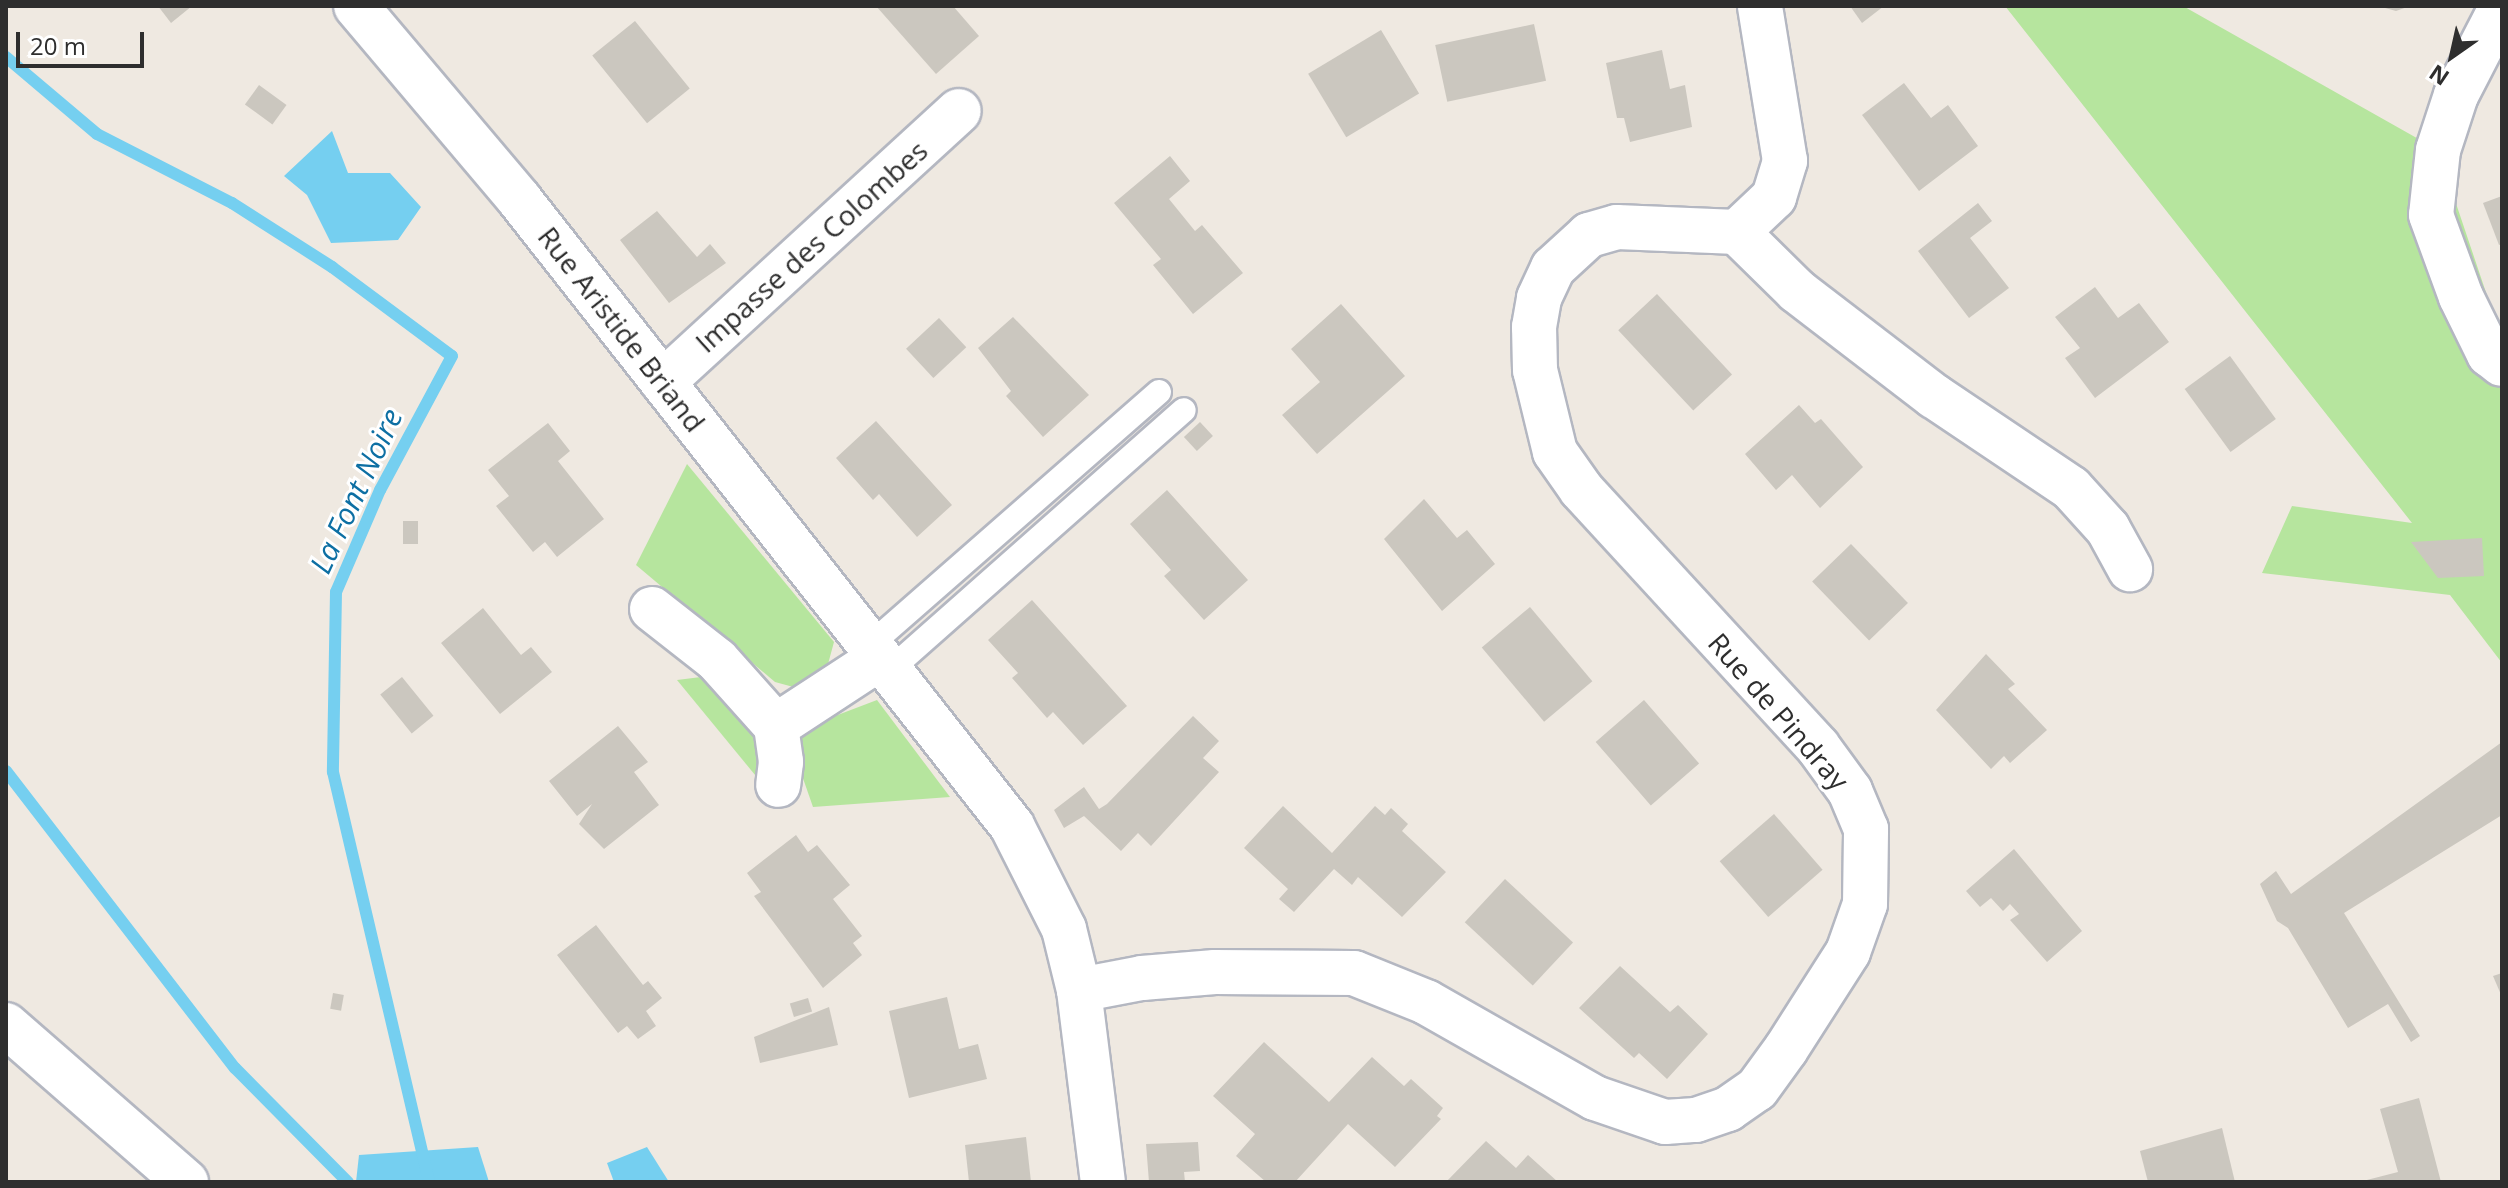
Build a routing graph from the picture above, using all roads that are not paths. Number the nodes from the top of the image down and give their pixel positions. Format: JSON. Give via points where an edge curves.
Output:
{"nodes":[{"id":1,"x":356,"y":6,"type":"edge"},
{"id":2,"x":1760,"y":6,"type":"edge"},
{"id":3,"x":2502,"y":6,"type":"edge"},
{"id":4,"x":959,"y":111,"type":"dead end"},
{"id":5,"x":1737,"y":232,"type":"junction"},
{"id":6,"x":2502,"y":364,"type":"edge"},
{"id":7,"x":663,"y":382,"type":"junction"},
{"id":8,"x":1159,"y":392,"type":"dead end"},
{"id":9,"x":1184,"y":410,"type":"dead end"},
{"id":10,"x":2130,"y":569,"type":"dead end"},
{"id":11,"x":652,"y":609,"type":"dead end"},
{"id":12,"x":880,"y":658,"type":"junction"},
{"id":13,"x":776,"y":726,"type":"junction"},
{"id":14,"x":778,"y":785,"type":"dead end"},
{"id":15,"x":1079,"y":990,"type":"junction"},
{"id":16,"x":6,"y":1025,"type":"edge"},
{"id":17,"x":186,"y":1182,"type":"edge"},
{"id":18,"x":1103,"y":1182,"type":"edge"}],
"edges":[{"from":1,"to":7,"type":"street","name":"Rue Aristide Briand"},
{"from":2,"to":5,"type":"street","via":[[1785,161],[1774,197]]},
{"from":3,"to":6,"type":"street","via":[[2456,95],[2438,150],[2431,215],[2461,297],[2489,354]]},
{"from":4,"to":7,"type":"street","name":"Impasse des Colombes"},
{"from":5,"to":10,"type":"street","via":[[1797,291],[1934,396],[2071,488],[2091,506]]},
{"from":5,"to":15,"type":"street","name":"Rue de Pindray","via":[[1617,227],[1589,235],[1553,268],[1539,298],[1535,356],[1542,410],[1555,452],[1581,489],[1818,747],[1850,791],[1866,829],[1870,863],[1865,904],[1848,952],[1757,1089],[1728,1109],[1696,1120],[1665,1122],[1629,1114],[1426,1002],[1354,973],[1215,972]]},
{"from":7,"to":12,"type":"street","name":"Rue Aristide Briand"},
{"from":8,"to":12,"type":"lane"},
{"from":9,"to":12,"type":"lane"},
{"from":11,"to":13,"type":"street","via":[[717,660]]},
{"from":12,"to":13,"type":"street"},
{"from":12,"to":15,"type":"street","name":"Rue Aristide Briand","via":[[1012,826],[1064,929]]},
{"from":13,"to":14,"type":"street"},
{"from":15,"to":18,"type":"street","name":"Rue Aristide Briand"},
{"from":16,"to":17,"type":"street"}]}
